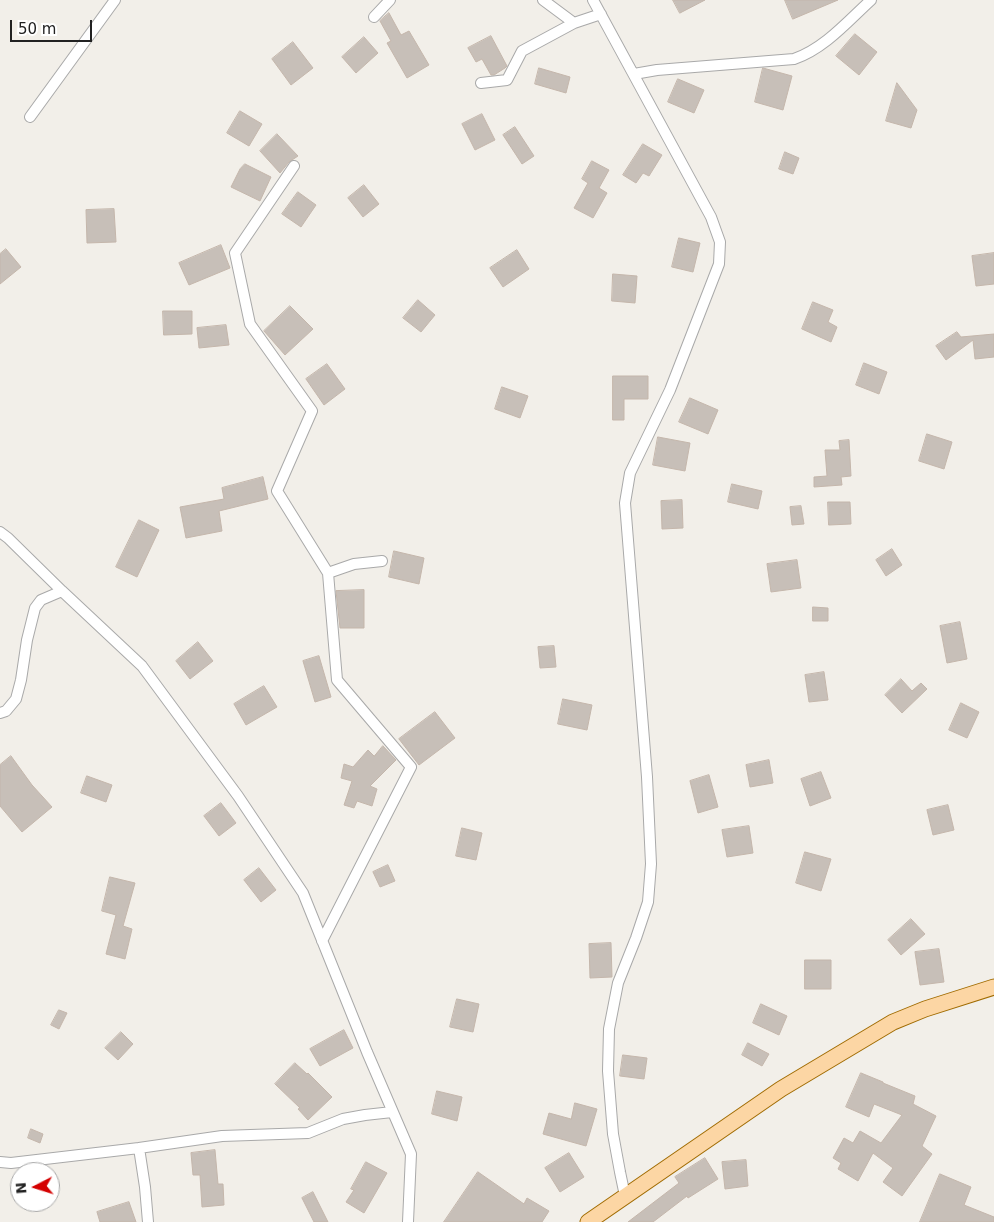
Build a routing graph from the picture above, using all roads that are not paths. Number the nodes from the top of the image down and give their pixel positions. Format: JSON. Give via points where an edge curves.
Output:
{"nodes":[{"id":1,"x":115,"y":0,"type":"edge"},
{"id":2,"x":390,"y":0,"type":"edge"},
{"id":3,"x":543,"y":0,"type":"edge"},
{"id":4,"x":593,"y":0,"type":"edge"},
{"id":5,"x":871,"y":0,"type":"edge"},
{"id":6,"x":601,"y":14,"type":"junction"},
{"id":7,"x":374,"y":18,"type":"dead end"},
{"id":8,"x":574,"y":23,"type":"junction"},
{"id":9,"x":634,"y":74,"type":"junction"},
{"id":10,"x":481,"y":83,"type":"dead end"},
{"id":11,"x":30,"y":117,"type":"dead end"},
{"id":12,"x":294,"y":166,"type":"dead end"},
{"id":13,"x":0,"y":532,"type":"edge"},
{"id":14,"x":382,"y":561,"type":"dead end"},
{"id":15,"x":328,"y":573,"type":"junction"},
{"id":16,"x":62,"y":591,"type":"junction"},
{"id":17,"x":0,"y":713,"type":"edge"},
{"id":18,"x":322,"y":941,"type":"junction"},
{"id":19,"x":994,"y":986,"type":"edge"},
{"id":20,"x":392,"y":1112,"type":"junction"},
{"id":21,"x":139,"y":1148,"type":"junction"},
{"id":22,"x":0,"y":1162,"type":"edge"},
{"id":23,"x":625,"y":1196,"type":"junction"},
{"id":24,"x":148,"y":1222,"type":"edge"},
{"id":25,"x":408,"y":1222,"type":"edge"},
{"id":26,"x":588,"y":1222,"type":"edge"}],
"edges":[{"from":1,"to":11,"type":"street"},
{"from":2,"to":7,"type":"street"},
{"from":3,"to":8,"type":"street"},
{"from":4,"to":6,"type":"street"},
{"from":5,"to":9,"type":"street","via":[[819,47],[794,59]]},
{"from":6,"to":8,"type":"street"},
{"from":6,"to":9,"type":"street"},
{"from":8,"to":10,"type":"street","via":[[522,51],[507,80]]},
{"from":9,"to":23,"type":"street","via":[[711,217],[720,242],[719,264],[670,390],[630,473],[625,503],[651,864],[648,902],[618,983],[609,1029],[608,1071],[613,1134]]},
{"from":12,"to":15,"type":"street","via":[[235,253],[250,324],[312,412],[276,490]]},
{"from":13,"to":16,"type":"street"},
{"from":14,"to":15,"type":"street","via":[[354,564]]},
{"from":15,"to":18,"type":"street","via":[[337,680],[411,767]]},
{"from":16,"to":17,"type":"street","via":[[41,600],[35,608],[16,699]]},
{"from":16,"to":18,"type":"street","via":[[142,666],[238,796],[303,894]]},
{"from":18,"to":20,"type":"street"},
{"from":19,"to":23,"type":"main road","via":[[893,1022],[781,1089]]},
{"from":20,"to":21,"type":"street","via":[[343,1119],[308,1133],[222,1136]]},
{"from":20,"to":25,"type":"street","via":[[411,1154]]},
{"from":21,"to":22,"type":"street"},
{"from":21,"to":24,"type":"street"},
{"from":23,"to":26,"type":"main road"}]}
